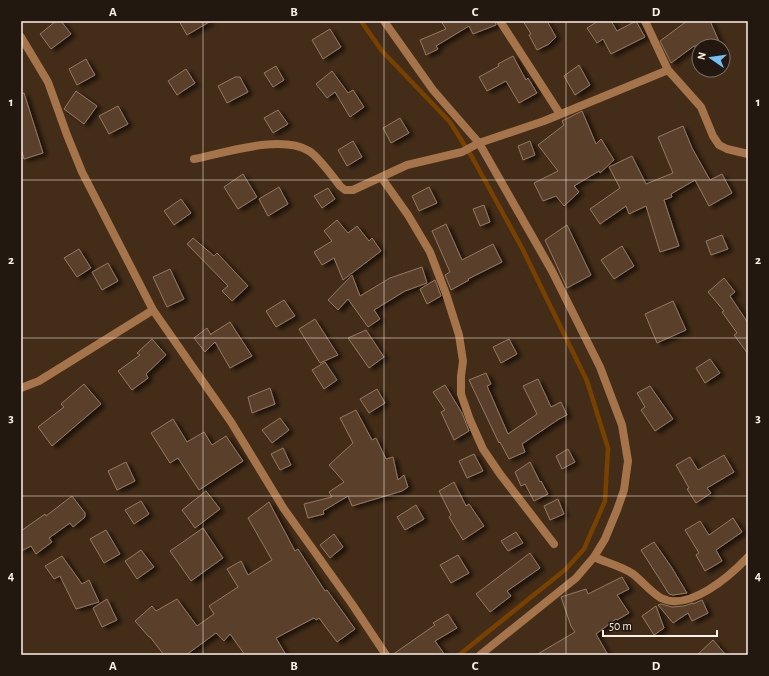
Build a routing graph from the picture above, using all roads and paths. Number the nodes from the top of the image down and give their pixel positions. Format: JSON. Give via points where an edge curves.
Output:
{"nodes":[{"id":1,"x":384,"y":21,"type":"edge"},
{"id":2,"x":500,"y":21,"type":"edge"},
{"id":3,"x":645,"y":21,"type":"edge"},
{"id":4,"x":21,"y":37,"type":"edge"},
{"id":5,"x":668,"y":70,"type":"junction"},
{"id":6,"x":560,"y":114,"type":"junction"},
{"id":7,"x":476,"y":144,"type":"junction"},
{"id":8,"x":748,"y":154,"type":"edge"},
{"id":9,"x":194,"y":159,"type":"dead end"},
{"id":10,"x":381,"y":177,"type":"junction"},
{"id":11,"x":153,"y":310,"type":"junction"},
{"id":12,"x":21,"y":388,"type":"edge"},
{"id":13,"x":554,"y":544,"type":"dead end"},
{"id":14,"x":594,"y":557,"type":"junction"},
{"id":15,"x":748,"y":557,"type":"edge"},
{"id":16,"x":386,"y":655,"type":"edge"},
{"id":17,"x":480,"y":655,"type":"edge"}],
"edges":[{"from":1,"to":7,"type":"street","via":[[433,90]]},
{"from":2,"to":6,"type":"street"},
{"from":3,"to":5,"type":"street"},
{"from":4,"to":11,"type":"street","via":[[48,82],[82,172]]},
{"from":5,"to":6,"type":"street"},
{"from":5,"to":8,"type":"street","via":[[701,107],[719,145]]},
{"from":6,"to":7,"type":"street"},
{"from":7,"to":10,"type":"street","via":[[462,152],[406,166]]},
{"from":7,"to":14,"type":"street","via":[[552,271],[600,367],[622,425],[628,461],[624,490],[606,539]]},
{"from":9,"to":10,"type":"street","via":[[273,144],[297,147],[310,152],[345,190],[353,190]]},
{"from":10,"to":13,"type":"street","via":[[430,252],[446,294],[462,354],[461,394],[483,449]]},
{"from":11,"to":12,"type":"street","via":[[39,380]]},
{"from":11,"to":16,"type":"street","via":[[231,422],[284,509]]},
{"from":14,"to":15,"type":"street","via":[[632,573],[661,598],[687,601],[709,590]]},
{"from":14,"to":17,"type":"street","via":[[576,578]]}]}
